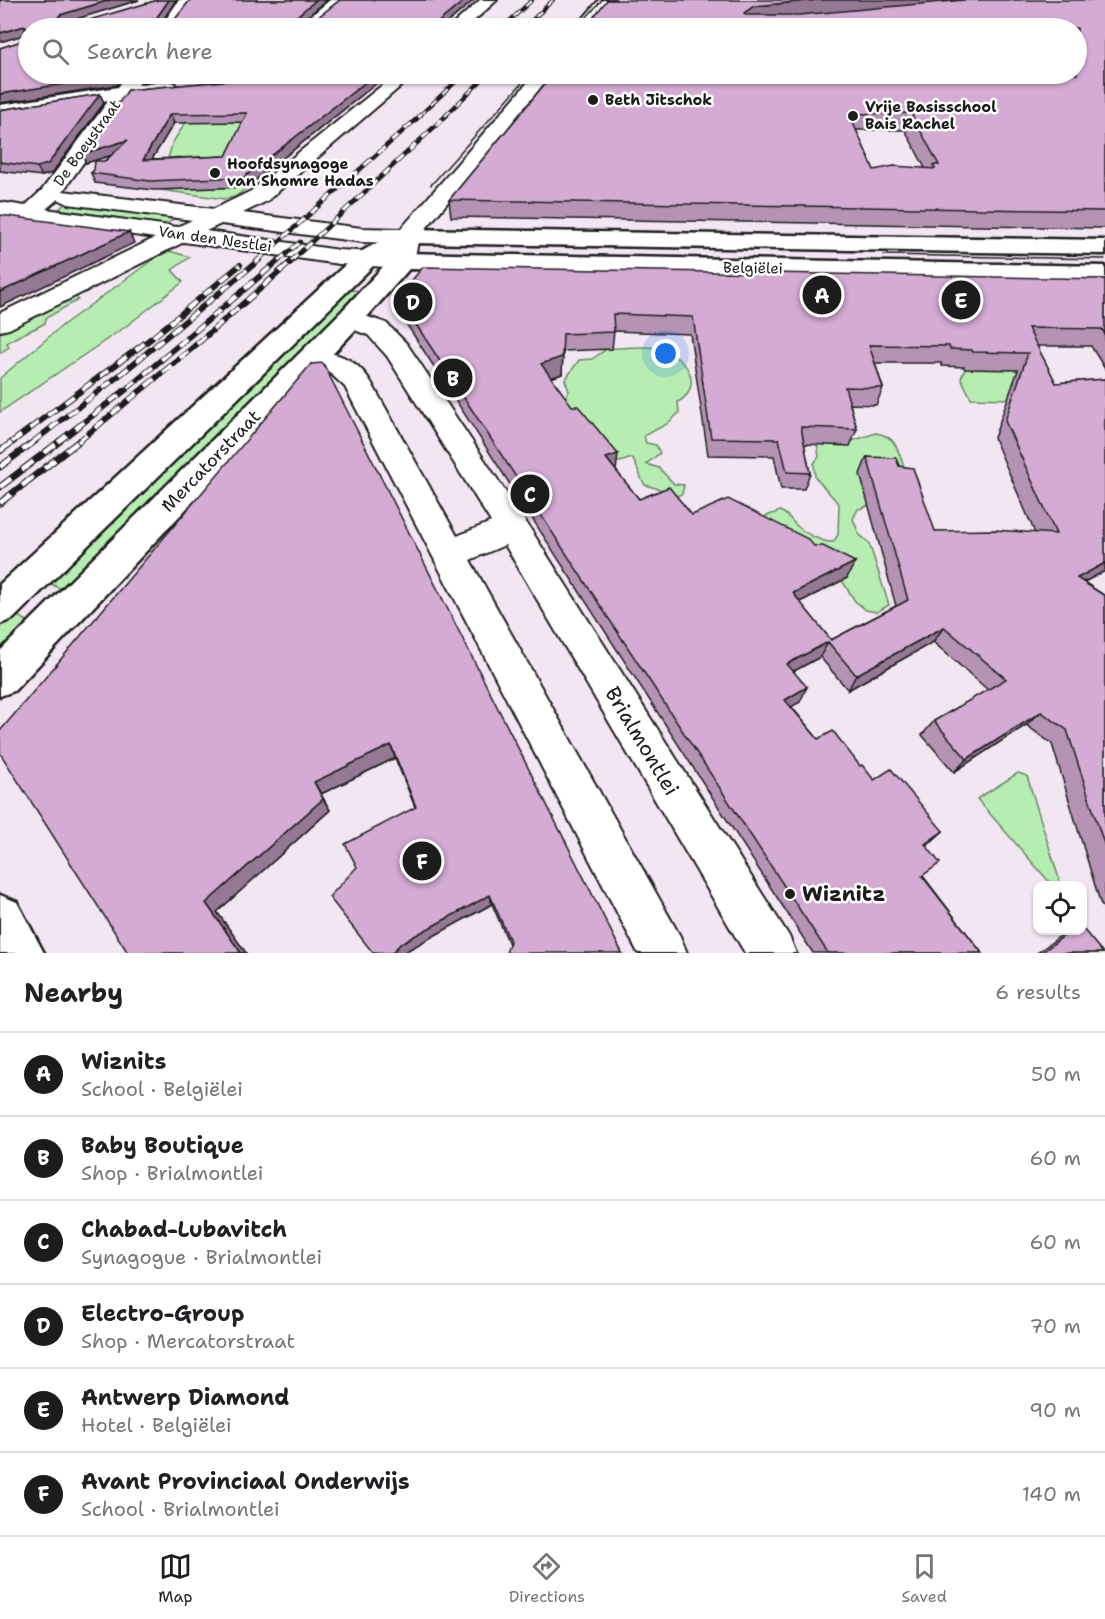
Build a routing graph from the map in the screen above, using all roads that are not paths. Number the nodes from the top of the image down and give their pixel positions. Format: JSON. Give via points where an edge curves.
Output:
{"nodes":[{"id":1,"x":187,"y":0,"type":"edge"},
{"id":2,"x":340,"y":0,"type":"edge"},
{"id":3,"x":489,"y":0,"type":"edge"},
{"id":4,"x":607,"y":0,"type":"edge"},
{"id":5,"x":175,"y":18,"type":"edge"},
{"id":6,"x":317,"y":18,"type":"edge"},
{"id":7,"x":468,"y":18,"type":"edge"},
{"id":8,"x":592,"y":18,"type":"edge"},
{"id":9,"x":129,"y":84,"type":"edge"},
{"id":10,"x":394,"y":84,"type":"edge"},
{"id":11,"x":536,"y":84,"type":"edge"},
{"id":12,"x":182,"y":86,"type":"edge"},
{"id":13,"x":124,"y":92,"type":"junction"},
{"id":14,"x":0,"y":111,"type":"edge"},
{"id":15,"x":0,"y":188,"type":"edge"},
{"id":16,"x":50,"y":195,"type":"junction"},
{"id":17,"x":0,"y":209,"type":"edge"},
{"id":18,"x":28,"y":213,"type":"junction"},
{"id":19,"x":218,"y":217,"type":"junction"},
{"id":20,"x":172,"y":240,"type":"junction"},
{"id":21,"x":1105,"y":247,"type":"edge"},
{"id":22,"x":404,"y":248,"type":"junction"},
{"id":23,"x":366,"y":259,"type":"junction"},
{"id":24,"x":1105,"y":274,"type":"edge"},
{"id":25,"x":350,"y":318,"type":"junction"},
{"id":26,"x":0,"y":323,"type":"edge"},
{"id":27,"x":308,"y":362,"type":"junction"},
{"id":28,"x":512,"y":528,"type":"junction"},
{"id":29,"x":450,"y":554,"type":"junction"},
{"id":30,"x":0,"y":608,"type":"edge"},
{"id":31,"x":0,"y":678,"type":"edge"},
{"id":32,"x":0,"y":919,"type":"edge"},
{"id":33,"x":19,"y":953,"type":"edge"},
{"id":34,"x":663,"y":953,"type":"edge"},
{"id":35,"x":772,"y":953,"type":"edge"}],
"edges":[{"from":1,"to":5,"type":"street"},
{"from":2,"to":6,"type":"street"},
{"from":3,"to":7,"type":"street"},
{"from":4,"to":8,"type":"street"},
{"from":9,"to":13,"type":"street","name":"De Boeystraat"},
{"from":10,"to":19,"type":"street","via":[[259,196]]},
{"from":11,"to":22,"type":"street","name":"Mercatorstraat"},
{"from":12,"to":13,"type":"street"},
{"from":13,"to":14,"type":"street"},
{"from":13,"to":16,"type":"street","name":"De Boeystraat"},
{"from":15,"to":16,"type":"street","name":"Van den Nestlei"},
{"from":16,"to":18,"type":"street"},
{"from":16,"to":19,"type":"street","name":"Van den Nestlei"},
{"from":17,"to":18,"type":"street","name":"Van den Nestlei"},
{"from":18,"to":20,"type":"street","name":"Van den Nestlei"},
{"from":19,"to":20,"type":"street"},
{"from":19,"to":22,"type":"street","name":"Van den Nestlei","via":[[362,235]]},
{"from":20,"to":23,"type":"street","name":"Van den Nestlei"},
{"from":20,"to":26,"type":"street"},
{"from":21,"to":22,"type":"street","name":"Belgiëlei"},
{"from":22,"to":23,"type":"street","name":"Mercatorstraat"},
{"from":22,"to":24,"type":"street","name":"Belgiëlei"},
{"from":22,"to":25,"type":"street","name":"Mercatorstraat"},
{"from":23,"to":30,"type":"street","name":"Mercatorstraat"},
{"from":25,"to":27,"type":"street","name":"Mercatorstraat"},
{"from":25,"to":28,"type":"street","name":"Brialmontlei","via":[[377,329],[397,350]]},
{"from":27,"to":29,"type":"street","via":[[332,360],[343,365],[357,382]]},
{"from":27,"to":31,"type":"street","name":"Mercatorstraat"},
{"from":28,"to":29,"type":"street"},
{"from":28,"to":35,"type":"street","name":"Brialmontlei"},
{"from":29,"to":34,"type":"street"},
{"from":32,"to":33,"type":"street"}]}
